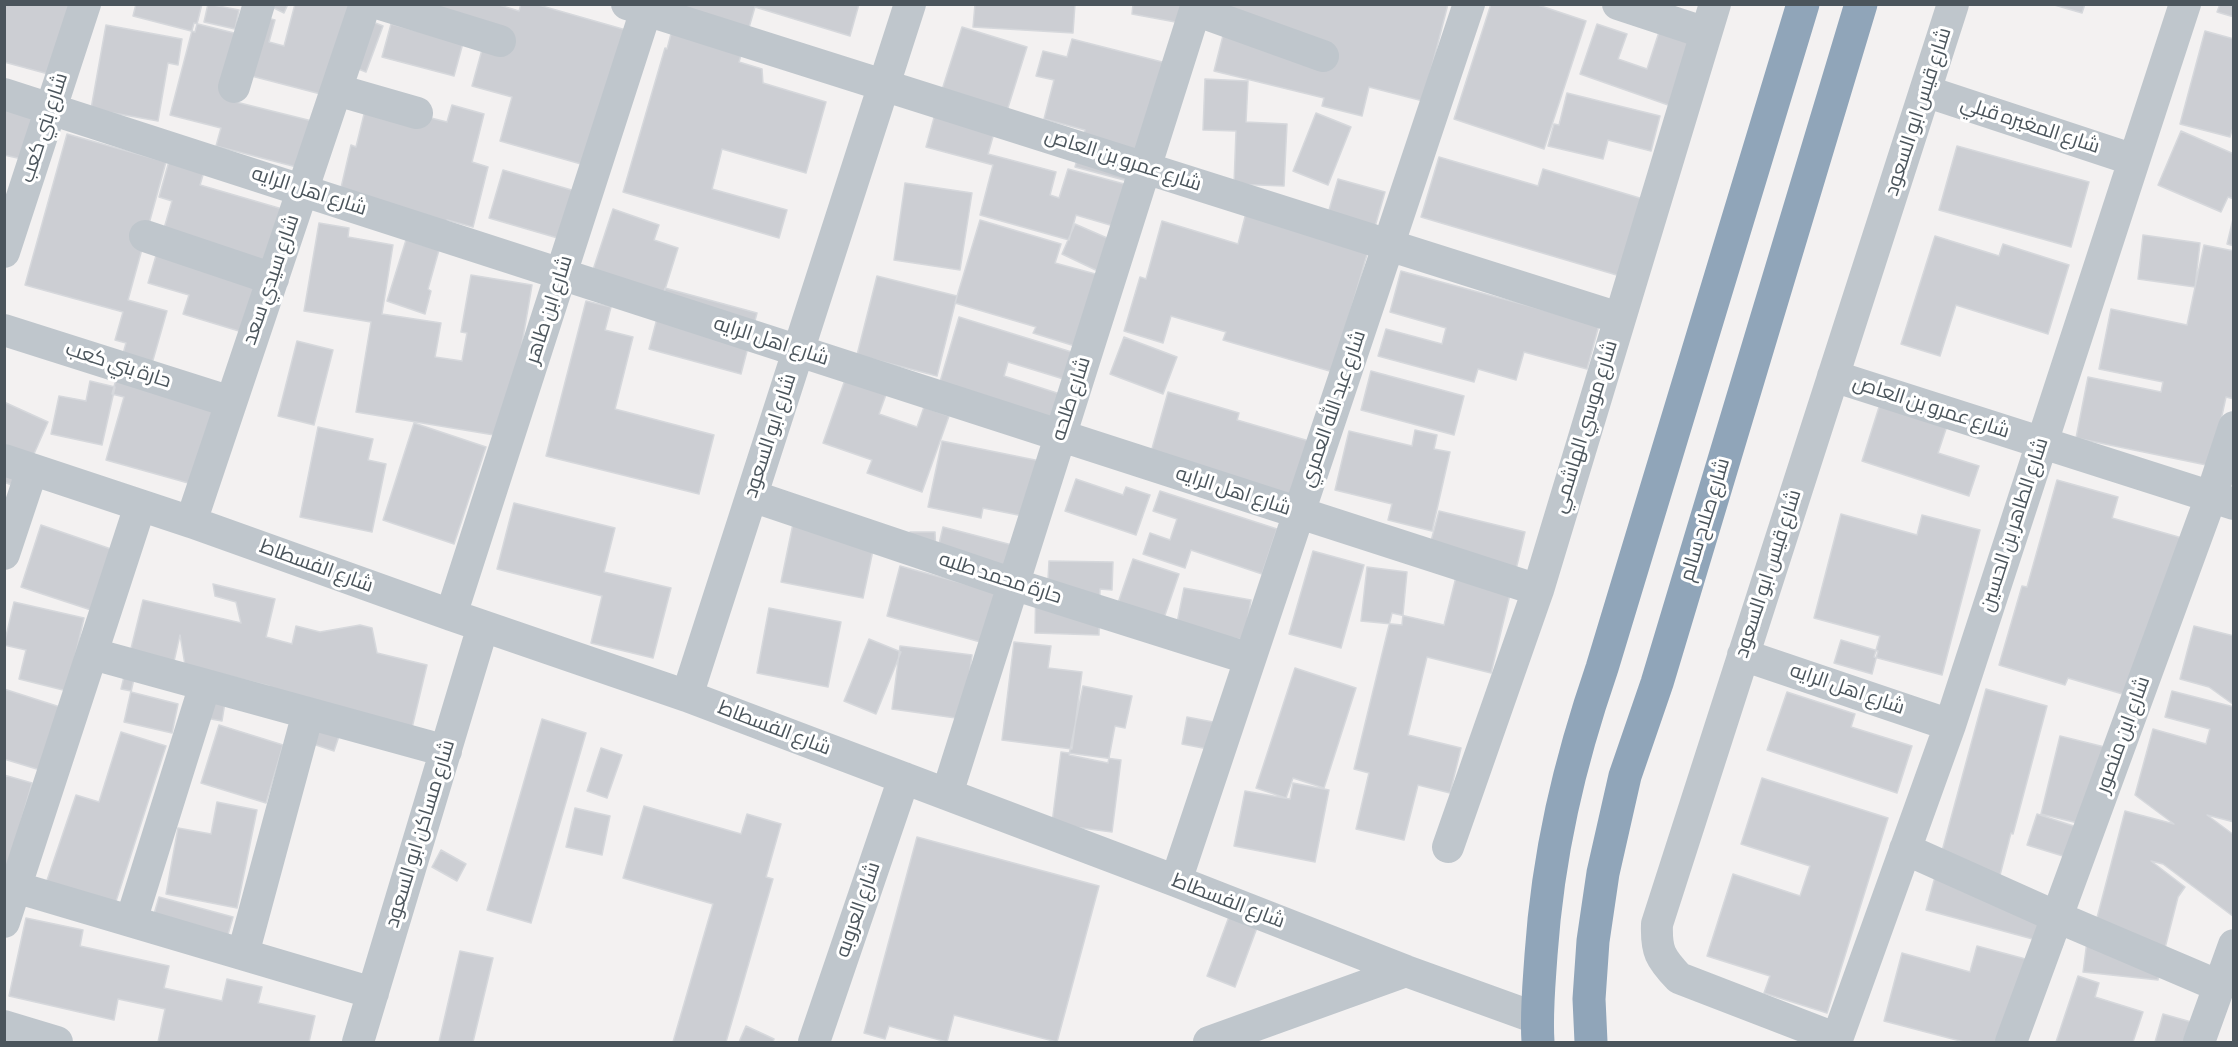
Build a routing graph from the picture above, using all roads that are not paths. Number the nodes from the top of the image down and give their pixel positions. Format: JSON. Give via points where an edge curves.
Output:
{"nodes":[{"id":1,"x":85,"y":4,"type":"edge"},
{"id":2,"x":260,"y":4,"type":"edge"},
{"id":3,"x":365,"y":4,"type":"edge"},
{"id":4,"x":380,"y":4,"type":"edge"},
{"id":5,"x":910,"y":4,"type":"edge"},
{"id":6,"x":1469,"y":4,"type":"edge"},
{"id":7,"x":1618,"y":4,"type":"edge"},
{"id":8,"x":1803,"y":4,"type":"edge"},
{"id":9,"x":1861,"y":4,"type":"edge"},
{"id":10,"x":1953,"y":4,"type":"edge"},
{"id":11,"x":2185,"y":4,"type":"edge"},
{"id":12,"x":640,"y":7,"type":"edge"},
{"id":13,"x":1196,"y":7,"type":"edge"},
{"id":14,"x":1711,"y":19,"type":"edge"},
{"id":15,"x":500,"y":41,"type":"dead end"},
{"id":16,"x":1323,"y":56,"type":"dead end"},
{"id":17,"x":884,"y":86,"type":"junction"},
{"id":18,"x":234,"y":87,"type":"dead end"},
{"id":19,"x":337,"y":90,"type":"junction"},
{"id":20,"x":1925,"y":91,"type":"junction"},
{"id":21,"x":4,"y":94,"type":"edge"},
{"id":22,"x":51,"y":109,"type":"junction"},
{"id":23,"x":417,"y":113,"type":"dead end"},
{"id":24,"x":2134,"y":160,"type":"junction"},
{"id":25,"x":1146,"y":168,"type":"junction"},
{"id":26,"x":302,"y":190,"type":"junction"},
{"id":27,"x":145,"y":236,"type":"dead end"},
{"id":28,"x":1389,"y":245,"type":"junction"},
{"id":29,"x":4,"y":252,"type":"edge"},
{"id":30,"x":561,"y":274,"type":"junction"},
{"id":31,"x":273,"y":279,"type":"junction"},
{"id":32,"x":1619,"y":318,"type":"junction"},
{"id":33,"x":4,"y":330,"type":"edge"},
{"id":34,"x":798,"y":351,"type":"junction"},
{"id":35,"x":1833,"y":376,"type":"junction"},
{"id":36,"x":231,"y":402,"type":"junction"},
{"id":37,"x":2234,"y":428,"type":"edge"},
{"id":38,"x":1060,"y":436,"type":"junction"},
{"id":39,"x":2042,"y":443,"type":"junction"},
{"id":40,"x":18,"y":465,"type":"edge"},
{"id":41,"x":752,"y":496,"type":"junction"},
{"id":42,"x":2222,"y":501,"type":"edge"},
{"id":43,"x":140,"y":506,"type":"junction"},
{"id":44,"x":1299,"y":513,"type":"junction"},
{"id":45,"x":191,"y":522,"type":"junction"},
{"id":46,"x":4,"y":554,"type":"edge"},
{"id":47,"x":1013,"y":584,"type":"junction"},
{"id":48,"x":1538,"y":591,"type":"junction"},
{"id":49,"x":451,"y":615,"type":"junction"},
{"id":50,"x":483,"y":626,"type":"junction"},
{"id":51,"x":93,"y":654,"type":"junction"},
{"id":52,"x":1743,"y":655,"type":"junction"},
{"id":53,"x":1250,"y":659,"type":"junction"},
{"id":54,"x":205,"y":685,"type":"junction"},
{"id":55,"x":687,"y":696,"type":"junction"},
{"id":56,"x":308,"y":713,"type":"junction"},
{"id":57,"x":1950,"y":724,"type":"junction"},
{"id":58,"x":446,"y":751,"type":"junction"},
{"id":59,"x":904,"y":778,"type":"junction"},
{"id":60,"x":947,"y":794,"type":"junction"},
{"id":61,"x":1448,"y":847,"type":"dead end"},
{"id":62,"x":1905,"y":849,"type":"junction"},
{"id":63,"x":1176,"y":881,"type":"junction"},
{"id":64,"x":15,"y":887,"type":"junction"},
{"id":65,"x":2057,"y":917,"type":"junction"},
{"id":66,"x":131,"y":921,"type":"junction"},
{"id":67,"x":4,"y":922,"type":"edge"},
{"id":68,"x":2234,"y":945,"type":"edge"},
{"id":69,"x":243,"y":954,"type":"junction"},
{"id":70,"x":1406,"y":971,"type":"junction"},
{"id":71,"x":2219,"y":986,"type":"junction"},
{"id":72,"x":373,"y":993,"type":"junction"},
{"id":73,"x":4,"y":1026,"type":"edge"},
{"id":74,"x":1537,"y":1030,"type":"edge"},
{"id":75,"x":1837,"y":1040,"type":"edge"},
{"id":76,"x":1594,"y":1041,"type":"edge"},
{"id":77,"x":57,"y":1042,"type":"edge"},
{"id":78,"x":358,"y":1042,"type":"edge"},
{"id":79,"x":814,"y":1042,"type":"edge"},
{"id":80,"x":1209,"y":1042,"type":"edge"},
{"id":81,"x":2011,"y":1042,"type":"edge"},
{"id":82,"x":2199,"y":1042,"type":"edge"}],
"edges":[{"from":1,"to":22,"type":"street","name":"شارع بني كعب"},
{"from":2,"to":18,"type":"street"},
{"from":3,"to":19,"type":"street","name":"شارع سيدي سعد"},
{"from":4,"to":15,"type":"street"},
{"from":5,"to":17,"type":"street","name":"شارع ابو السعود"},
{"from":6,"to":28,"type":"street","name":"شارع عبد الله العمري"},
{"from":7,"to":14,"type":"street"},
{"from":8,"to":74,"type":"highway","via":[[1565,789],[1544,912]]},
{"from":9,"to":76,"type":"highway","name":"شارع صلاح سالم","via":[[1656,683],[1624,776],[1593,941],[1589,999]]},
{"from":10,"to":20,"type":"street","name":"شارع قيس ابو السعود"},
{"from":11,"to":24,"type":"street","name":"شارع الطاهر بن الحسين"},
{"from":12,"to":17,"type":"street","name":"شارع عمرو بن العاص"},
{"from":12,"to":30,"type":"street","name":"شارع ابن طاهر"},
{"from":13,"to":16,"type":"street"},
{"from":13,"to":25,"type":"street","name":"شارع طلحه"},
{"from":14,"to":32,"type":"street","name":"شارع موسي الهاشمي"},
{"from":17,"to":25,"type":"street","name":"شارع عمرو بن العاص"},
{"from":17,"to":34,"type":"street","name":"شارع ابو السعود"},
{"from":19,"to":23,"type":"street"},
{"from":19,"to":26,"type":"street","name":"شارع سيدي سعد"},
{"from":20,"to":24,"type":"street","name":"شارع المغيره قبلي"},
{"from":20,"to":35,"type":"street","name":"شارع قيس ابو السعود"},
{"from":21,"to":22,"type":"street","name":"شارع اهل الرايه"},
{"from":22,"to":26,"type":"street","name":"شارع اهل الرايه"},
{"from":22,"to":29,"type":"street","name":"شارع بني كعب"},
{"from":24,"to":39,"type":"street","name":"شارع الطاهر بن الحسين"},
{"from":25,"to":28,"type":"street","name":"شارع عمرو بن العاص"},
{"from":25,"to":38,"type":"street","name":"شارع طلحه"},
{"from":26,"to":30,"type":"street","name":"شارع اهل الرايه"},
{"from":26,"to":31,"type":"street","name":"شارع سيدي سعد"},
{"from":27,"to":31,"type":"street"},
{"from":28,"to":32,"type":"street","name":"شارع عمرو بن العاص"},
{"from":28,"to":44,"type":"street","name":"شارع عبد الله العمري"},
{"from":30,"to":34,"type":"street","name":"شارع اهل الرايه"},
{"from":30,"to":49,"type":"street","name":"شارع ابن طاهر"},
{"from":31,"to":36,"type":"street","name":"شارع سيدي سعد"},
{"from":32,"to":48,"type":"street","name":"شارع موسي الهاشمي"},
{"from":33,"to":36,"type":"street","name":"حارة بني كعب"},
{"from":34,"to":38,"type":"street","name":"شارع اهل الرايه"},
{"from":34,"to":41,"type":"street","name":"شارع ابو السعود"},
{"from":35,"to":39,"type":"street","name":"شارع عمرو بن العاص"},
{"from":35,"to":52,"type":"street","name":"شارع قيس ابو السعود"},
{"from":36,"to":45,"type":"street","name":"شارع سيدي سعد"},
{"from":37,"to":42,"type":"street","name":"شارع ابن منصور"},
{"from":38,"to":44,"type":"street","name":"شارع اهل الرايه"},
{"from":38,"to":47,"type":"street","name":"شارع طلحه"},
{"from":39,"to":42,"type":"street","name":"شارع عمرو بن العاص"},
{"from":39,"to":57,"type":"street","name":"شارع الطاهر بن الحسين"},
{"from":40,"to":43,"type":"street","name":"شارع الفسطاط"},
{"from":40,"to":46,"type":"street"},
{"from":41,"to":47,"type":"street","name":"حارة محمد طلبه"},
{"from":41,"to":55,"type":"street","name":"شارع ابو السعود"},
{"from":42,"to":65,"type":"street","name":"شارع ابن منصور"},
{"from":43,"to":45,"type":"street","name":"شارع الفسطاط"},
{"from":43,"to":51,"type":"street"},
{"from":44,"to":48,"type":"street","name":"شارع اهل الرايه"},
{"from":44,"to":53,"type":"street","name":"شارع عبد الله العمري"},
{"from":45,"to":49,"type":"street","name":"شارع الفسطاط"},
{"from":47,"to":53,"type":"street","name":"حارة محمد طلبه"},
{"from":47,"to":60,"type":"street","name":"شارع طلحه"},
{"from":48,"to":61,"type":"street","name":"شارع موسي الهاشمي"},
{"from":49,"to":50,"type":"street","name":"شارع الفسطاط"},
{"from":50,"to":55,"type":"street","name":"شارع الفسطاط"},
{"from":50,"to":58,"type":"street","name":"شارع مساكن ابو السعود"},
{"from":51,"to":54,"type":"street"},
{"from":51,"to":64,"type":"street"},
{"from":52,"to":57,"type":"street","name":"شارع اهل الرايه"},
{"from":52,"to":75,"type":"street","name":"شارع قيس ابو السعود","via":[[1657,924],[1656,946],[1679,978]]},
{"from":53,"to":63,"type":"street","name":"شارع عبد الله العمري"},
{"from":54,"to":56,"type":"street"},
{"from":54,"to":66,"type":"street"},
{"from":55,"to":59,"type":"street","name":"شارع الفسطاط"},
{"from":56,"to":58,"type":"street"},
{"from":56,"to":69,"type":"street"},
{"from":57,"to":62,"type":"street","name":"شارع الطاهر بن الحسين"},
{"from":58,"to":72,"type":"street","name":"شارع مساكن ابو السعود"},
{"from":59,"to":60,"type":"street","name":"شارع الفسطاط"},
{"from":59,"to":79,"type":"street","name":"شارع العروبه"},
{"from":60,"to":63,"type":"street","name":"شارع الفسطاط"},
{"from":62,"to":65,"type":"street"},
{"from":62,"to":75,"type":"street","name":"شارع الطاهر بن الحسين"},
{"from":63,"to":70,"type":"street","name":"شارع الفسطاط"},
{"from":64,"to":66,"type":"street"},
{"from":64,"to":67,"type":"street"},
{"from":65,"to":71,"type":"street"},
{"from":65,"to":81,"type":"street","name":"شارع ابن منصور"},
{"from":66,"to":69,"type":"street"},
{"from":68,"to":71,"type":"street"},
{"from":69,"to":72,"type":"street"},
{"from":70,"to":74,"type":"street","name":"شارع الفسطاط"},
{"from":70,"to":80,"type":"street"},
{"from":71,"to":82,"type":"street"},
{"from":72,"to":78,"type":"street","name":"شارع مساكن ابو السعود"},
{"from":73,"to":77,"type":"street"}]}
